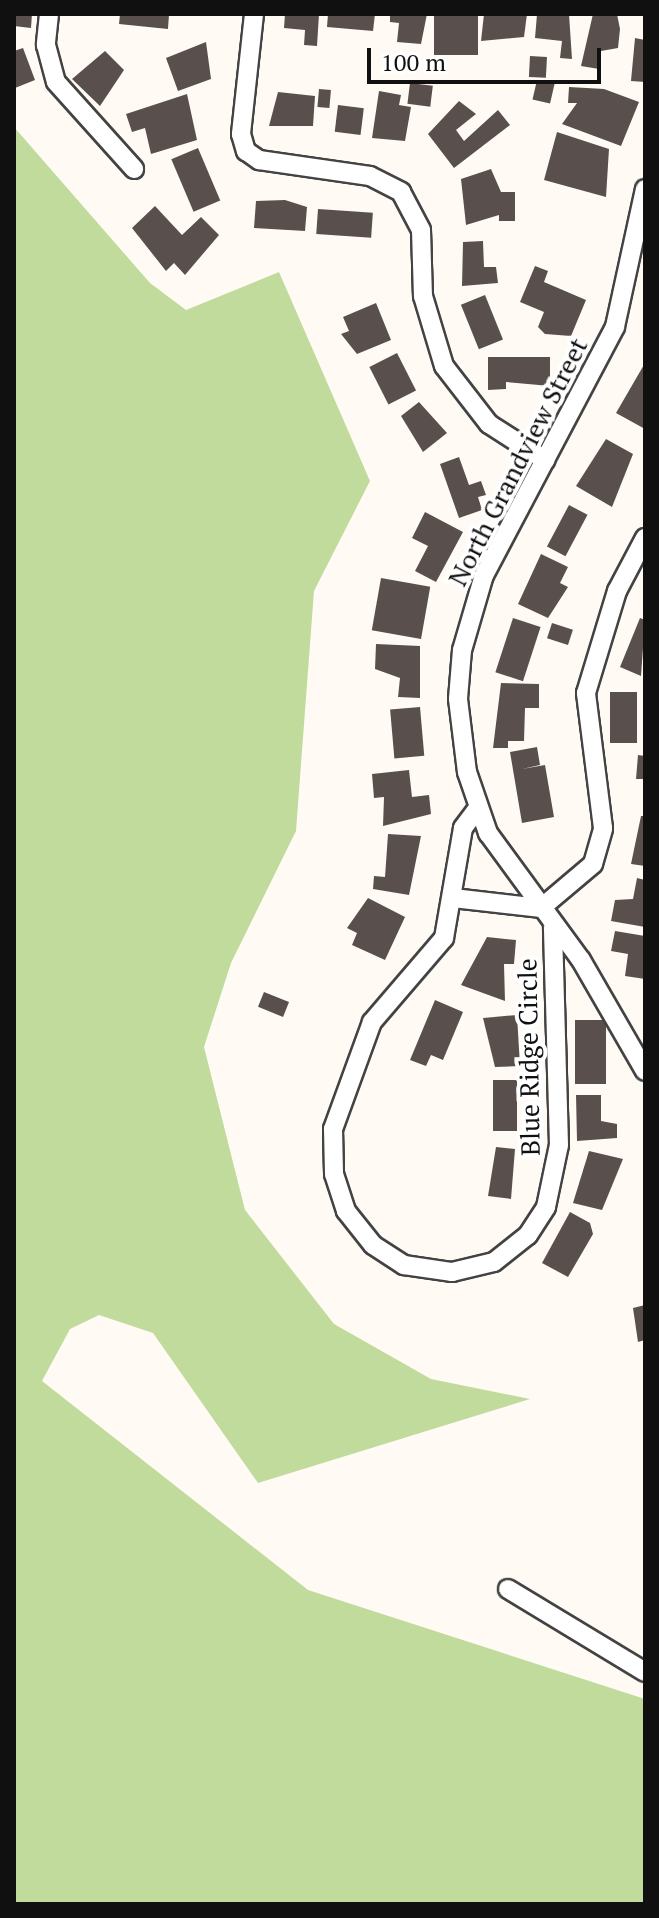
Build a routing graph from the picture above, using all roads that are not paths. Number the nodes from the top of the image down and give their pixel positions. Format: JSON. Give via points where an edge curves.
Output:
{"nodes":[{"id":1,"x":49,"y":14,"type":"edge"},
{"id":2,"x":254,"y":14,"type":"edge"},
{"id":3,"x":134,"y":169,"type":"dead end"},
{"id":4,"x":645,"y":189,"type":"edge"},
{"id":5,"x":545,"y":460,"type":"junction"},
{"id":6,"x":645,"y":538,"type":"edge"},
{"id":7,"x":478,"y":808,"type":"junction"},
{"id":8,"x":453,"y":898,"type":"junction"},
{"id":9,"x":541,"y":908,"type":"junction"},
{"id":10,"x":553,"y":927,"type":"junction"},
{"id":11,"x":645,"y":1071,"type":"edge"},
{"id":12,"x":508,"y":1589,"type":"dead end"},
{"id":13,"x":645,"y":1672,"type":"edge"}],
"edges":[{"from":1,"to":3,"type":"street","via":[[46,45],[56,82]]},
{"from":2,"to":5,"type":"street","via":[[241,134],[246,151],[259,160],[370,176],[401,192],[421,230],[423,296],[444,366],[489,424]]},
{"from":4,"to":5,"type":"street","name":"North Grandview Street","via":[[615,327]]},
{"from":5,"to":7,"type":"street","name":"North Grandview Street","via":[[484,575],[462,650],[462,748]]},
{"from":6,"to":9,"type":"street","via":[[617,591],[586,693],[602,846],[581,878]]},
{"from":7,"to":8,"type":"street","via":[[463,828]]},
{"from":7,"to":9,"type":"street","name":"North Grandview Street"},
{"from":8,"to":9,"type":"street"},
{"from":8,"to":10,"type":"street","name":"Blue Ridge Circle","via":[[438,947],[362,1039],[333,1129],[334,1174],[346,1211],[373,1245],[411,1267],[452,1272],[494,1262],[528,1235],[546,1207],[559,1145]]},
{"from":9,"to":10,"type":"street","name":"North Grandview Street"},
{"from":10,"to":11,"type":"street","name":"North Grandview Street","via":[[581,960]]},
{"from":12,"to":13,"type":"street"}]}
